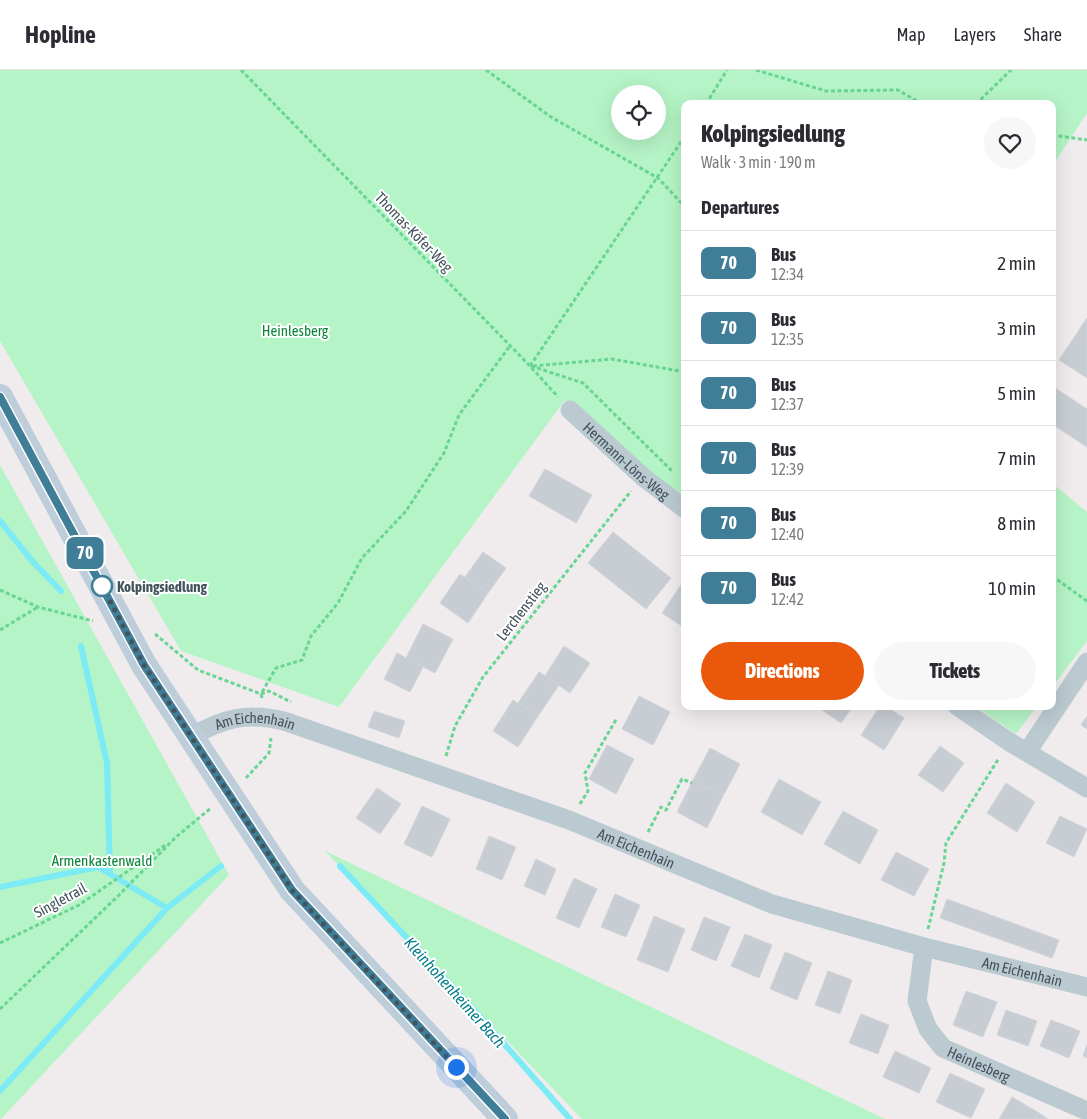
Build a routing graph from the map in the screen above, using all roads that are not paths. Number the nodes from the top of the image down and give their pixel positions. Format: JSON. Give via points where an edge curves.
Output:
{"nodes":[{"id":1,"x":0,"y":397,"type":"edge"},
{"id":2,"x":570,"y":410,"type":"road end"},
{"id":3,"x":681,"y":506,"type":"edge"},
{"id":4,"x":1087,"y":662,"type":"edge"},
{"id":5,"x":1056,"y":708,"type":"edge"},
{"id":6,"x":963,"y":710,"type":"edge"},
{"id":7,"x":1055,"y":710,"type":"edge"},
{"id":8,"x":191,"y":737,"type":"junction"},
{"id":9,"x":1027,"y":752,"type":"junction"},
{"id":10,"x":1087,"y":788,"type":"edge"},
{"id":11,"x":924,"y":947,"type":"junction"},
{"id":12,"x":1087,"y":987,"type":"edge"},
{"id":13,"x":1087,"y":1111,"type":"edge"},
{"id":14,"x":505,"y":1119,"type":"edge"}],
"edges":[{"from":1,"to":8,"type":"main road","via":[[129,637]]},
{"from":2,"to":3,"type":"street","name":"Hermann-Löns-Weg","via":[[643,477]]},
{"from":4,"to":5,"type":"street"},
{"from":6,"to":9,"type":"street"},
{"from":7,"to":9,"type":"street"},
{"from":8,"to":11,"type":"street","name":"Am Eichenhain","via":[[222,722],[247,715],[266,716],[569,820],[772,904]]},
{"from":8,"to":14,"type":"main road","via":[[292,890]]},
{"from":9,"to":10,"type":"street"},
{"from":11,"to":12,"type":"street","name":"Am Eichenhain"},
{"from":11,"to":13,"type":"street","name":"Heinlesberg","via":[[917,1001],[928,1029],[943,1048]]}]}
